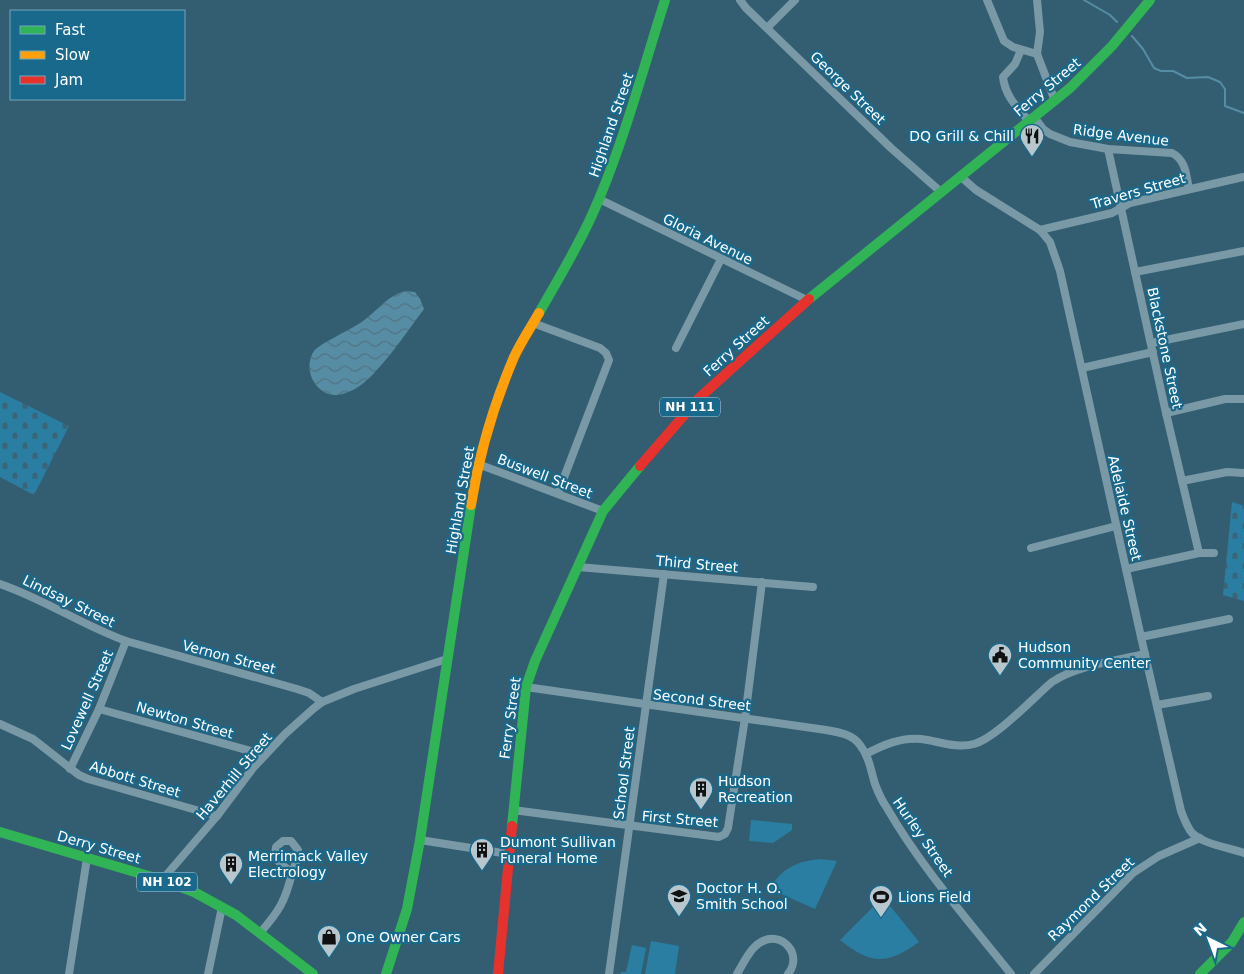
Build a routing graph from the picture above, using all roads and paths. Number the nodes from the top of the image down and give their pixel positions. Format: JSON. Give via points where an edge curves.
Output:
{"nodes":[{"id":1,"x":665,"y":0,"type":"edge"},
{"id":2,"x":740,"y":0,"type":"edge"},
{"id":3,"x":795,"y":0,"type":"edge"},
{"id":4,"x":987,"y":0,"type":"edge"},
{"id":5,"x":1037,"y":0,"type":"edge"},
{"id":6,"x":1150,"y":0,"type":"edge"},
{"id":7,"x":768,"y":28,"type":"junction"},
{"id":8,"x":1022,"y":50,"type":"junction"},
{"id":9,"x":1037,"y":54,"type":"junction"},
{"id":10,"x":1055,"y":101,"type":"junction"},
{"id":11,"x":1032,"y":119,"type":"junction"},
{"id":12,"x":1108,"y":149,"type":"junction"},
{"id":13,"x":960,"y":176,"type":"junction"},
{"id":14,"x":1243,"y":177,"type":"edge"},
{"id":15,"x":1189,"y":189,"type":"junction"},
{"id":16,"x":941,"y":192,"type":"junction"},
{"id":17,"x":599,"y":199,"type":"junction"},
{"id":18,"x":1121,"y":209,"type":"junction"},
{"id":19,"x":1040,"y":230,"type":"junction"},
{"id":20,"x":1244,"y":251,"type":"edge"},
{"id":21,"x":721,"y":259,"type":"junction"},
{"id":22,"x":1135,"y":272,"type":"junction"},
{"id":23,"x":807,"y":300,"type":"junction"},
{"id":24,"x":533,"y":323,"type":"junction"},
{"id":25,"x":1244,"y":324,"type":"edge"},
{"id":26,"x":1151,"y":343,"type":"junction"},
{"id":27,"x":676,"y":348,"type":"dead end"},
{"id":28,"x":1153,"y":352,"type":"junction"},
{"id":29,"x":1082,"y":368,"type":"junction"},
{"id":30,"x":1244,"y":399,"type":"edge"},
{"id":31,"x":1166,"y":413,"type":"junction"},
{"id":32,"x":478,"y":464,"type":"junction"},
{"id":33,"x":1244,"y":473,"type":"edge"},
{"id":34,"x":1182,"y":481,"type":"junction"},
{"id":35,"x":558,"y":493,"type":"junction"},
{"id":36,"x":603,"y":511,"type":"junction"},
{"id":37,"x":1116,"y":526,"type":"junction"},
{"id":38,"x":1031,"y":548,"type":"dead end"},
{"id":39,"x":1199,"y":553,"type":"junction"},
{"id":40,"x":1214,"y":553,"type":"dead end"},
{"id":41,"x":578,"y":567,"type":"junction"},
{"id":42,"x":1126,"y":569,"type":"junction"},
{"id":43,"x":664,"y":574,"type":"junction"},
{"id":44,"x":762,"y":582,"type":"junction"},
{"id":45,"x":0,"y":584,"type":"edge"},
{"id":46,"x":813,"y":587,"type":"dead end"},
{"id":47,"x":1229,"y":618,"type":"dead end"},
{"id":48,"x":1141,"y":637,"type":"junction"},
{"id":49,"x":126,"y":641,"type":"junction"},
{"id":50,"x":1145,"y":654,"type":"junction"},
{"id":51,"x":447,"y":659,"type":"junction"},
{"id":52,"x":526,"y":687,"type":"junction"},
{"id":53,"x":1208,"y":696,"type":"dead end"},
{"id":54,"x":322,"y":702,"type":"junction"},
{"id":55,"x":645,"y":705,"type":"junction"},
{"id":56,"x":1157,"y":705,"type":"junction"},
{"id":57,"x":99,"y":709,"type":"junction"},
{"id":58,"x":745,"y":718,"type":"junction"},
{"id":59,"x":0,"y":724,"type":"edge"},
{"id":60,"x":866,"y":754,"type":"junction"},
{"id":61,"x":265,"y":755,"type":"junction"},
{"id":62,"x":70,"y":769,"type":"junction"},
{"id":63,"x":513,"y":810,"type":"junction"},
{"id":64,"x":216,"y":816,"type":"junction"},
{"id":65,"x":630,"y":827,"type":"junction"},
{"id":66,"x":0,"y":832,"type":"edge"},
{"id":67,"x":1200,"y":838,"type":"junction"},
{"id":68,"x":420,"y":840,"type":"junction"},
{"id":69,"x":1244,"y":852,"type":"edge"},
{"id":70,"x":509,"y":854,"type":"junction"},
{"id":71,"x":87,"y":858,"type":"junction"},
{"id":72,"x":292,"y":873,"type":"dead end"},
{"id":73,"x":162,"y":880,"type":"junction"},
{"id":74,"x":222,"y":907,"type":"junction"},
{"id":75,"x":1244,"y":922,"type":"edge"},
{"id":76,"x":260,"y":933,"type":"junction"},
{"id":77,"x":68,"y":974,"type":"edge"},
{"id":78,"x":208,"y":974,"type":"edge"},
{"id":79,"x":313,"y":974,"type":"edge"},
{"id":80,"x":386,"y":974,"type":"edge"},
{"id":81,"x":498,"y":974,"type":"edge"},
{"id":82,"x":609,"y":974,"type":"edge"},
{"id":83,"x":737,"y":974,"type":"edge"},
{"id":84,"x":788,"y":974,"type":"edge"},
{"id":85,"x":1011,"y":974,"type":"edge"},
{"id":86,"x":1034,"y":974,"type":"edge"},
{"id":87,"x":1200,"y":974,"type":"edge"}],
"edges":[{"from":1,"to":17,"type":"main road","name":"Highland Street","via":[[630,114]]},
{"from":2,"to":7,"type":"street","name":"George Street"},
{"from":3,"to":7,"type":"street"},
{"from":4,"to":8,"type":"street","via":[[1004,41]]},
{"from":5,"to":9,"type":"street","via":[[1040,32]]},
{"from":6,"to":10,"type":"main road","name":"Ferry Street","number":"NH 111","via":[[1097,62]]},
{"from":7,"to":16,"type":"street","name":"George Street"},
{"from":8,"to":9,"type":"street"},
{"from":8,"to":11,"type":"street","name":"Ridge Avenue","via":[[1003,77],[1004,86],[1007,96]]},
{"from":9,"to":10,"type":"street"},
{"from":10,"to":11,"type":"main road","name":"Ferry Street","number":"NH 111"},
{"from":11,"to":12,"type":"street","name":"Ridge Avenue","via":[[1056,138]]},
{"from":11,"to":13,"type":"main road","name":"Ferry Street","number":"NH 111"},
{"from":12,"to":15,"type":"street","name":"Ridge Avenue","via":[[1172,153],[1183,162]]},
{"from":12,"to":18,"type":"street","name":"Blackstone Street"},
{"from":13,"to":16,"type":"main road","name":"Ferry Street","number":"NH 111"},
{"from":13,"to":19,"type":"street","name":"Adelaide Street","via":[[976,190]]},
{"from":14,"to":15,"type":"street","name":"Travers Street"},
{"from":15,"to":18,"type":"street","name":"Travers Street"},
{"from":16,"to":23,"type":"main road","name":"Ferry Street","number":"NH 111"},
{"from":17,"to":21,"type":"street","name":"Gloria Avenue"},
{"from":17,"to":24,"type":"main road","name":"Highland Street"},
{"from":18,"to":19,"type":"street","name":"Travers Street"},
{"from":18,"to":22,"type":"street","name":"Blackstone Street"},
{"from":19,"to":29,"type":"street","name":"Adelaide Street","via":[[1050,242],[1058,263]]},
{"from":20,"to":22,"type":"street"},
{"from":21,"to":23,"type":"street","name":"Gloria Avenue"},
{"from":21,"to":27,"type":"street"},
{"from":22,"to":26,"type":"street","name":"Blackstone Street"},
{"from":23,"to":36,"type":"main road","name":"Ferry Street","number":"NH 111","via":[[691,406]]},
{"from":24,"to":32,"type":"main road","name":"Highland Street","via":[[506,377]]},
{"from":24,"to":35,"type":"street","via":[[600,348],[609,360]]},
{"from":25,"to":26,"type":"street"},
{"from":26,"to":28,"type":"street","name":"Blackstone Street"},
{"from":28,"to":29,"type":"street"},
{"from":28,"to":31,"type":"street","name":"Blackstone Street"},
{"from":29,"to":37,"type":"street","name":"Adelaide Street"},
{"from":30,"to":31,"type":"street","via":[[1225,399]]},
{"from":31,"to":34,"type":"street","name":"Blackstone Street"},
{"from":32,"to":35,"type":"street","name":"Buswell Street"},
{"from":32,"to":51,"type":"main road","name":"Highland Street"},
{"from":33,"to":34,"type":"street","via":[[1227,472]]},
{"from":34,"to":39,"type":"street","name":"Blackstone Street"},
{"from":35,"to":36,"type":"street","name":"Buswell Street"},
{"from":36,"to":41,"type":"main road","name":"Ferry Street","number":"NH 111"},
{"from":37,"to":38,"type":"street"},
{"from":37,"to":42,"type":"street","name":"Adelaide Street"},
{"from":39,"to":40,"type":"street"},
{"from":39,"to":42,"type":"street"},
{"from":41,"to":43,"type":"street","name":"Third Street"},
{"from":41,"to":52,"type":"main road","name":"Ferry Street","number":"NH 111"},
{"from":42,"to":48,"type":"street","name":"Adelaide Street"},
{"from":43,"to":44,"type":"street","name":"Third Street"},
{"from":43,"to":55,"type":"street","name":"School Street"},
{"from":44,"to":46,"type":"street","name":"Third Street"},
{"from":44,"to":58,"type":"street"},
{"from":45,"to":49,"type":"street","name":"Lindsay Street"},
{"from":47,"to":48,"type":"street"},
{"from":48,"to":50,"type":"street","name":"Adelaide Street"},
{"from":49,"to":54,"type":"street","name":"Vernon Street","via":[[298,689]]},
{"from":49,"to":57,"type":"street","name":"Lovewell Street"},
{"from":50,"to":56,"type":"street","name":"Adelaide Street"},
{"from":50,"to":60,"type":"street","via":[[1060,676],[995,733],[972,745],[911,739],[888,743]]},
{"from":51,"to":54,"type":"street","name":"Haverhill Street"},
{"from":51,"to":68,"type":"main road","name":"Highland Street"},
{"from":52,"to":55,"type":"street","name":"Second Street"},
{"from":52,"to":63,"type":"main road","name":"Ferry Street","number":"NH 111"},
{"from":53,"to":56,"type":"street"},
{"from":54,"to":61,"type":"street","name":"Haverhill Street"},
{"from":55,"to":58,"type":"street","name":"Second Street"},
{"from":55,"to":65,"type":"street","name":"School Street"},
{"from":56,"to":67,"type":"street","name":"Adelaide Street","via":[[1181,811],[1187,825]]},
{"from":57,"to":61,"type":"street","name":"Newton Street"},
{"from":57,"to":62,"type":"street","name":"Lovewell Street"},
{"from":58,"to":60,"type":"street","name":"Second Street","via":[[840,732],[859,743]]},
{"from":58,"to":65,"type":"street","name":"First Street","via":[[725,834],[719,837]]},
{"from":59,"to":62,"type":"street","name":"Abbott Street","via":[[33,739]]},
{"from":60,"to":85,"type":"street","name":"Hurley Street","via":[[886,807],[908,841]]},
{"from":61,"to":64,"type":"street","name":"Haverhill Street"},
{"from":62,"to":64,"type":"street","name":"Abbott Street","via":[[88,779]]},
{"from":63,"to":65,"type":"street","name":"First Street"},
{"from":63,"to":70,"type":"main road","name":"Ferry Street","number":"NH 111"},
{"from":64,"to":73,"type":"street","name":"Haverhill Street"},
{"from":65,"to":82,"type":"street","name":"School Street"},
{"from":66,"to":71,"type":"main road","name":"Derry Street","number":"NH 102"},
{"from":67,"to":69,"type":"street"},
{"from":67,"to":86,"type":"street","name":"Raymond Street","via":[[1159,856],[1133,873]]},
{"from":68,"to":70,"type":"street"},
{"from":68,"to":80,"type":"main road","name":"Highland Street","via":[[407,909]]},
{"from":70,"to":81,"type":"main road","name":"Ferry Street","number":"NH 111"},
{"from":71,"to":73,"type":"main road","name":"Derry Street","number":"NH 102"},
{"from":71,"to":77,"type":"street"},
{"from":72,"to":76,"type":"street","via":[[283,903]]},
{"from":73,"to":74,"type":"main road","name":"Derry Street","number":"NH 102"},
{"from":74,"to":76,"type":"main road","name":"Derry Street","number":"NH 102"},
{"from":74,"to":78,"type":"street"},
{"from":75,"to":87,"type":"main road","via":[[1226,948]]},
{"from":76,"to":79,"type":"main road","name":"Derry Street","number":"NH 102"},
{"from":83,"to":84,"type":"street","via":[[762,941],[773,939],[789,947],[794,957]]}]}
